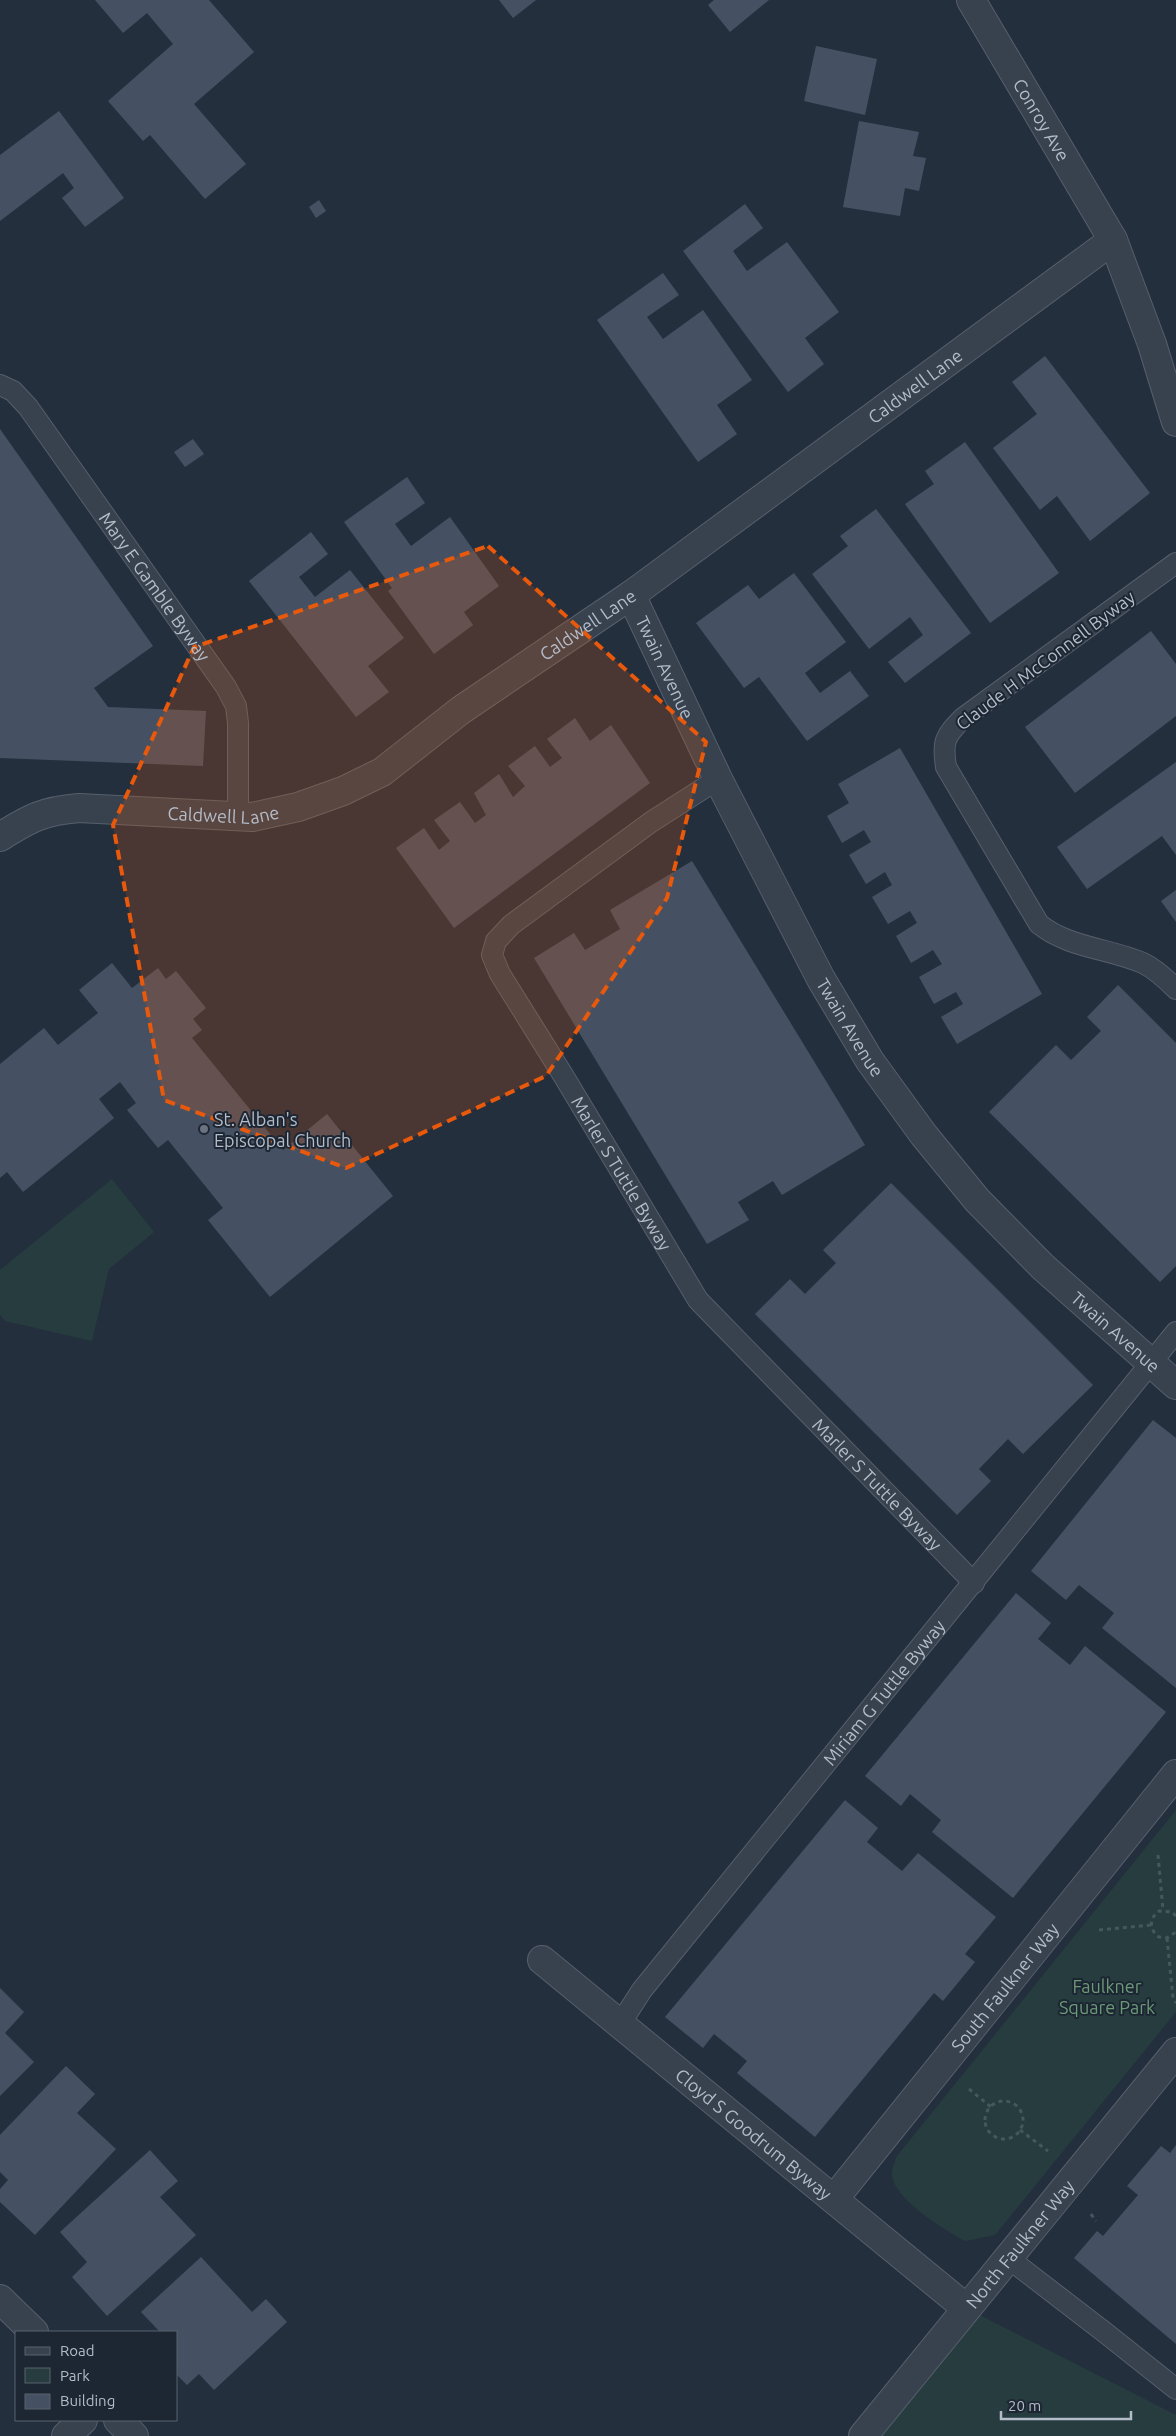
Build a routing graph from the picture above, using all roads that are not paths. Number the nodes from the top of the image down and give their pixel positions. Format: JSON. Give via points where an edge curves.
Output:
{"nodes":[{"id":1,"x":971,"y":0,"type":"edge"},
{"id":2,"x":1113,"y":240,"type":"junction"},
{"id":3,"x":0,"y":386,"type":"edge"},
{"id":4,"x":1176,"y":422,"type":"edge"},
{"id":5,"x":1176,"y":563,"type":"edge"},
{"id":6,"x":631,"y":595,"type":"junction"},
{"id":7,"x":718,"y":779,"type":"junction"},
{"id":8,"x":238,"y":817,"type":"junction"},
{"id":9,"x":0,"y":837,"type":"edge"},
{"id":10,"x":1176,"y":989,"type":"edge"},
{"id":11,"x":1176,"y":1332,"type":"edge"},
{"id":12,"x":1150,"y":1364,"type":"junction"},
{"id":13,"x":1176,"y":1385,"type":"edge"},
{"id":14,"x":974,"y":1583,"type":"junction"},
{"id":15,"x":1176,"y":1774,"type":"edge"},
{"id":16,"x":542,"y":1960,"type":"dead end"},
{"id":17,"x":620,"y":2024,"type":"junction"},
{"id":18,"x":1176,"y":2052,"type":"edge"},
{"id":19,"x":834,"y":2200,"type":"junction"},
{"id":20,"x":1008,"y":2258,"type":"junction"},
{"id":21,"x":0,"y":2299,"type":"edge"},
{"id":22,"x":966,"y":2308,"type":"junction"},
{"id":23,"x":33,"y":2331,"type":"edge"},
{"id":24,"x":1176,"y":2390,"type":"edge"},
{"id":25,"x":82,"y":2421,"type":"edge"},
{"id":26,"x":119,"y":2421,"type":"edge"},
{"id":27,"x":66,"y":2436,"type":"edge"},
{"id":28,"x":134,"y":2436,"type":"edge"},
{"id":29,"x":863,"y":2436,"type":"edge"}],
"edges":[{"from":1,"to":2,"type":"street","name":"Conroy Ave"},
{"from":2,"to":4,"type":"street","name":"Conroy Ave","via":[[1152,344]]},
{"from":2,"to":6,"type":"street","name":"Caldwell Lane"},
{"from":3,"to":8,"type":"lane","name":"Mary E Gamble Byway","via":[[13,390],[28,407],[226,687],[236,706],[238,723]]},
{"from":5,"to":10,"type":"lane","name":"Claude H McConnell Byway","via":[[963,718],[947,734],[944,749],[946,767],[1039,924],[1053,935],[1144,964]]},
{"from":6,"to":7,"type":"street","name":"Twain Avenue"},
{"from":6,"to":8,"type":"street","name":"Caldwell Lane","via":[[461,710],[382,772],[342,792],[298,807]]},
{"from":7,"to":12,"type":"street","name":"Twain Avenue","via":[[821,979],[870,1061],[923,1134],[977,1200],[1043,1268]]},
{"from":7,"to":14,"type":"lane","name":"Marler S Tuttle Byway","via":[[651,822],[511,925],[496,941],[492,955],[500,974],[698,1300]]},
{"from":8,"to":9,"type":"street","name":"Caldwell Lane","via":[[121,809],[63,810],[30,818]]},
{"from":11,"to":12,"type":"lane","name":"Miriam G Tuttle Byway"},
{"from":12,"to":13,"type":"street","name":"Twain Avenue"},
{"from":12,"to":14,"type":"lane","name":"Miriam G Tuttle Byway"},
{"from":14,"to":17,"type":"lane","name":"Miriam G Tuttle Byway","via":[[642,1990]]},
{"from":15,"to":19,"type":"street","name":"South Faulkner Way"},
{"from":16,"to":17,"type":"street","name":"Cloyd S Goodrum Byway"},
{"from":17,"to":19,"type":"street","name":"Cloyd S Goodrum Byway"},
{"from":18,"to":20,"type":"street","name":"North Faulkner Way"},
{"from":19,"to":22,"type":"street","name":"Cloyd S Goodrum Byway"},
{"from":20,"to":22,"type":"street","name":"North Faulkner Way"},
{"from":20,"to":24,"type":"lane"},
{"from":21,"to":23,"type":"street"},
{"from":22,"to":29,"type":"street","name":"North Faulkner Way"},
{"from":25,"to":27,"type":"street"},
{"from":26,"to":28,"type":"street"}]}
